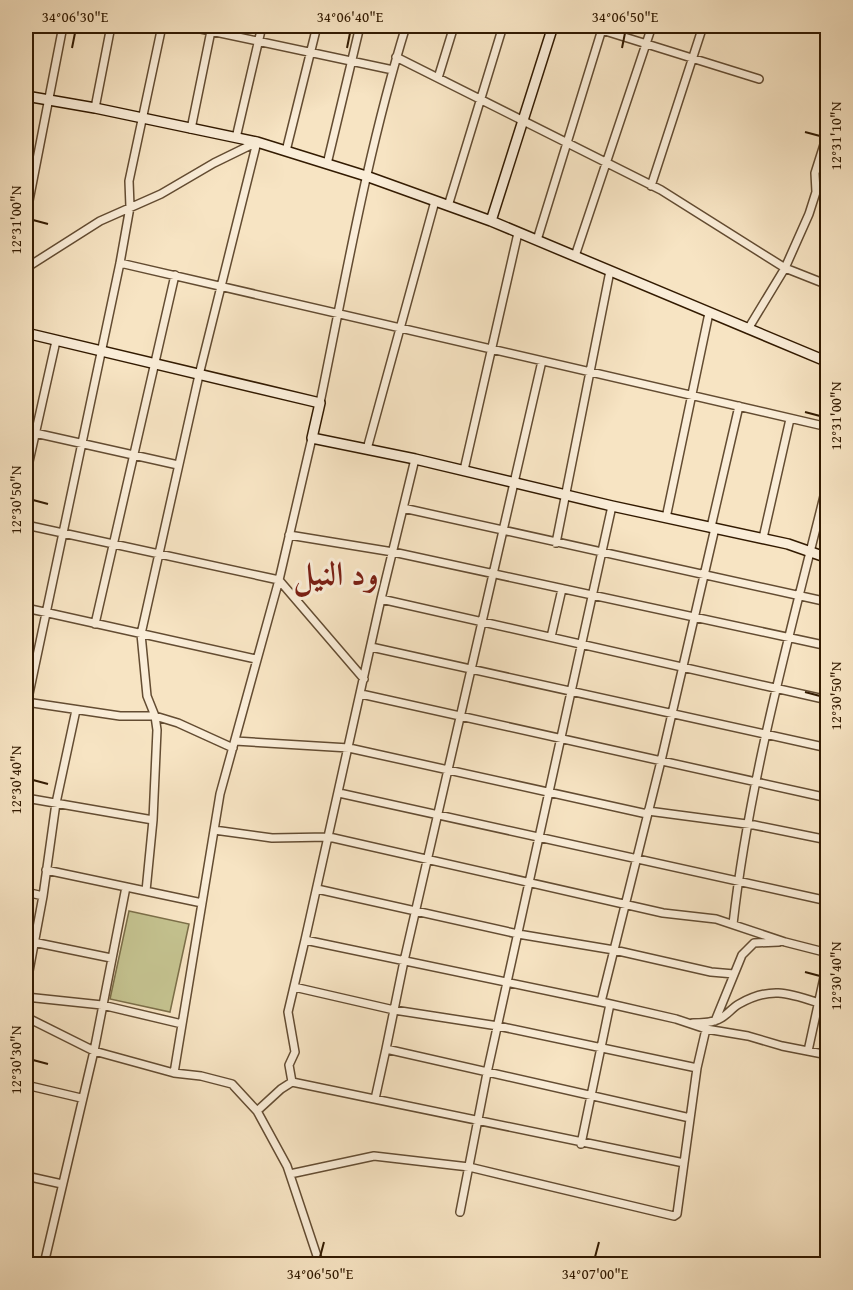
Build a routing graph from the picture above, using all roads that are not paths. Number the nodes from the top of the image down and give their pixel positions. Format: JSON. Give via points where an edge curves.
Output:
{"nodes":[{"id":1,"x":63,"y":26,"type":"edge"},
{"id":2,"x":111,"y":26,"type":"edge"},
{"id":3,"x":162,"y":26,"type":"edge"},
{"id":4,"x":187,"y":26,"type":"edge"},
{"id":5,"x":262,"y":26,"type":"edge"},
{"id":6,"x":317,"y":26,"type":"edge"},
{"id":7,"x":360,"y":26,"type":"edge"},
{"id":8,"x":406,"y":26,"type":"edge"},
{"id":9,"x":454,"y":26,"type":"edge"},
{"id":10,"x":503,"y":26,"type":"edge"},
{"id":11,"x":553,"y":26,"type":"edge"},
{"id":12,"x":589,"y":26,"type":"edge"},
{"id":13,"x":652,"y":26,"type":"edge"},
{"id":14,"x":703,"y":26,"type":"edge"},
{"id":15,"x":212,"y":28,"type":"edge"},
{"id":16,"x":603,"y":28,"type":"edge"},
{"id":17,"x":258,"y":41,"type":"junction"},
{"id":18,"x":647,"y":44,"type":"junction"},
{"id":19,"x":310,"y":52,"type":"junction"},
{"id":20,"x":396,"y":57,"type":"junction"},
{"id":21,"x":693,"y":58,"type":"junction"},
{"id":22,"x":352,"y":61,"type":"junction"},
{"id":23,"x":393,"y":70,"type":"junction"},
{"id":24,"x":438,"y":78,"type":"junction"},
{"id":25,"x":759,"y":79,"type":"dead end"},
{"id":26,"x":26,"y":96,"type":"edge"},
{"id":27,"x":480,"y":99,"type":"junction"},
{"id":28,"x":48,"y":100,"type":"junction"},
{"id":29,"x":95,"y":108,"type":"junction"},
{"id":30,"x":142,"y":119,"type":"junction"},
{"id":31,"x":523,"y":121,"type":"junction"},
{"id":32,"x":191,"y":129,"type":"junction"},
{"id":33,"x":828,"y":132,"type":"edge"},
{"id":34,"x":236,"y":138,"type":"junction"},
{"id":35,"x":257,"y":142,"type":"junction"},
{"id":36,"x":567,"y":143,"type":"junction"},
{"id":37,"x":286,"y":152,"type":"junction"},
{"id":38,"x":607,"y":163,"type":"junction"},
{"id":39,"x":327,"y":164,"type":"junction"},
{"id":40,"x":366,"y":176,"type":"junction"},
{"id":41,"x":651,"y":186,"type":"junction"},
{"id":42,"x":27,"y":198,"type":"edge"},
{"id":43,"x":435,"y":201,"type":"junction"},
{"id":44,"x":448,"y":206,"type":"junction"},
{"id":45,"x":130,"y":207,"type":"junction"},
{"id":46,"x":26,"y":216,"type":"edge"},
{"id":47,"x":491,"y":221,"type":"junction"},
{"id":48,"x":518,"y":232,"type":"junction"},
{"id":49,"x":537,"y":240,"type":"junction"},
{"id":50,"x":575,"y":256,"type":"junction"},
{"id":51,"x":120,"y":263,"type":"junction"},
{"id":52,"x":26,"y":268,"type":"edge"},
{"id":53,"x":785,"y":268,"type":"junction"},
{"id":54,"x":609,"y":271,"type":"junction"},
{"id":55,"x":175,"y":275,"type":"junction"},
{"id":56,"x":828,"y":285,"type":"edge"},
{"id":57,"x":221,"y":286,"type":"junction"},
{"id":58,"x":710,"y":313,"type":"junction"},
{"id":59,"x":338,"y":315,"type":"junction"},
{"id":60,"x":400,"y":329,"type":"junction"},
{"id":61,"x":748,"y":329,"type":"junction"},
{"id":62,"x":26,"y":333,"type":"edge"},
{"id":63,"x":56,"y":341,"type":"junction"},
{"id":64,"x":491,"y":349,"type":"junction"},
{"id":65,"x":103,"y":353,"type":"junction"},
{"id":66,"x":542,"y":361,"type":"junction"},
{"id":67,"x":828,"y":362,"type":"edge"},
{"id":68,"x":154,"y":364,"type":"junction"},
{"id":69,"x":590,"y":371,"type":"junction"},
{"id":70,"x":199,"y":375,"type":"junction"},
{"id":71,"x":692,"y":395,"type":"junction"},
{"id":72,"x":320,"y":403,"type":"junction"},
{"id":73,"x":739,"y":406,"type":"junction"},
{"id":74,"x":790,"y":419,"type":"junction"},
{"id":75,"x":828,"y":428,"type":"edge"},
{"id":76,"x":26,"y":431,"type":"edge"},
{"id":77,"x":35,"y":433,"type":"junction"},
{"id":78,"x":312,"y":438,"type":"junction"},
{"id":79,"x":83,"y":444,"type":"junction"},
{"id":80,"x":367,"y":449,"type":"junction"},
{"id":81,"x":134,"y":455,"type":"junction"},
{"id":82,"x":416,"y":459,"type":"junction"},
{"id":83,"x":178,"y":465,"type":"junction"},
{"id":84,"x":464,"y":470,"type":"junction"},
{"id":85,"x":26,"y":475,"type":"edge"},
{"id":86,"x":828,"y":480,"type":"edge"},
{"id":87,"x":513,"y":481,"type":"junction"},
{"id":88,"x":566,"y":495,"type":"junction"},
{"id":89,"x":612,"y":506,"type":"junction"},
{"id":90,"x":404,"y":508,"type":"junction"},
{"id":91,"x":666,"y":518,"type":"junction"},
{"id":92,"x":26,"y":525,"type":"edge"},
{"id":93,"x":713,"y":527,"type":"junction"},
{"id":94,"x":502,"y":530,"type":"junction"},
{"id":95,"x":63,"y":533,"type":"junction"},
{"id":96,"x":289,"y":535,"type":"junction"},
{"id":97,"x":763,"y":538,"type":"junction"},
{"id":98,"x":556,"y":543,"type":"junction"},
{"id":99,"x":113,"y":544,"type":"junction"},
{"id":100,"x":393,"y":552,"type":"junction"},
{"id":101,"x":602,"y":553,"type":"junction"},
{"id":102,"x":810,"y":553,"type":"junction"},
{"id":103,"x":159,"y":554,"type":"junction"},
{"id":104,"x":828,"y":558,"type":"edge"},
{"id":105,"x":492,"y":574,"type":"junction"},
{"id":106,"x":704,"y":576,"type":"junction"},
{"id":107,"x":279,"y":580,"type":"junction"},
{"id":108,"x":562,"y":589,"type":"junction"},
{"id":109,"x":592,"y":596,"type":"junction"},
{"id":110,"x":799,"y":596,"type":"junction"},
{"id":111,"x":381,"y":599,"type":"junction"},
{"id":112,"x":828,"y":602,"type":"edge"},
{"id":113,"x":26,"y":608,"type":"edge"},
{"id":114,"x":46,"y":613,"type":"junction"},
{"id":115,"x":694,"y":618,"type":"junction"},
{"id":116,"x":481,"y":621,"type":"junction"},
{"id":117,"x":95,"y":624,"type":"junction"},
{"id":118,"x":141,"y":634,"type":"junction"},
{"id":119,"x":551,"y":637,"type":"junction"},
{"id":120,"x":789,"y":638,"type":"junction"},
{"id":121,"x":582,"y":644,"type":"junction"},
{"id":122,"x":828,"y":646,"type":"edge"},
{"id":123,"x":371,"y":648,"type":"junction"},
{"id":124,"x":256,"y":659,"type":"junction"},
{"id":125,"x":682,"y":667,"type":"junction"},
{"id":126,"x":470,"y":669,"type":"junction"},
{"id":127,"x":364,"y":679,"type":"junction"},
{"id":128,"x":777,"y":688,"type":"junction"},
{"id":129,"x":571,"y":692,"type":"junction"},
{"id":130,"x":361,"y":694,"type":"junction"},
{"id":131,"x":828,"y":700,"type":"edge"},
{"id":132,"x":26,"y":704,"type":"edge"},
{"id":133,"x":76,"y":710,"type":"junction"},
{"id":134,"x":672,"y":714,"type":"junction"},
{"id":135,"x":154,"y":716,"type":"junction"},
{"id":136,"x":460,"y":716,"type":"junction"},
{"id":137,"x":767,"y":735,"type":"junction"},
{"id":138,"x":561,"y":739,"type":"junction"},
{"id":139,"x":234,"y":744,"type":"junction"},
{"id":140,"x":349,"y":748,"type":"junction"},
{"id":141,"x":828,"y":748,"type":"edge"},
{"id":142,"x":661,"y":761,"type":"junction"},
{"id":143,"x":448,"y":770,"type":"junction"},
{"id":144,"x":757,"y":782,"type":"junction"},
{"id":145,"x":549,"y":792,"type":"junction"},
{"id":146,"x":339,"y":793,"type":"junction"},
{"id":147,"x":26,"y":798,"type":"edge"},
{"id":148,"x":828,"y":798,"type":"edge"},
{"id":149,"x":56,"y":803,"type":"junction"},
{"id":150,"x":648,"y":813,"type":"junction"},
{"id":151,"x":438,"y":814,"type":"junction"},
{"id":152,"x":153,"y":820,"type":"junction"},
{"id":153,"x":749,"y":824,"type":"junction"},
{"id":154,"x":214,"y":830,"type":"junction"},
{"id":155,"x":329,"y":837,"type":"junction"},
{"id":156,"x":540,"y":837,"type":"junction"},
{"id":157,"x":828,"y":840,"type":"edge"},
{"id":158,"x":637,"y":858,"type":"junction"},
{"id":159,"x":428,"y":859,"type":"junction"},
{"id":160,"x":46,"y":870,"type":"junction"},
{"id":161,"x":738,"y":880,"type":"junction"},
{"id":162,"x":530,"y":882,"type":"junction"},
{"id":163,"x":126,"y":887,"type":"junction"},
{"id":164,"x":317,"y":889,"type":"junction"},
{"id":165,"x":146,"y":891,"type":"junction"},
{"id":166,"x":26,"y":892,"type":"edge"},
{"id":167,"x":43,"y":896,"type":"junction"},
{"id":168,"x":828,"y":901,"type":"edge"},
{"id":169,"x":202,"y":903,"type":"junction"},
{"id":170,"x":625,"y":903,"type":"junction"},
{"id":171,"x":415,"y":911,"type":"junction"},
{"id":172,"x":733,"y":924,"type":"junction"},
{"id":173,"x":518,"y":934,"type":"junction"},
{"id":174,"x":306,"y":940,"type":"junction"},
{"id":175,"x":33,"y":942,"type":"junction"},
{"id":176,"x":785,"y":942,"type":"junction"},
{"id":177,"x":614,"y":950,"type":"junction"},
{"id":178,"x":828,"y":953,"type":"edge"},
{"id":179,"x":111,"y":958,"type":"junction"},
{"id":180,"x":828,"y":959,"type":"edge"},
{"id":181,"x":404,"y":961,"type":"junction"},
{"id":182,"x":734,"y":974,"type":"junction"},
{"id":183,"x":508,"y":983,"type":"junction"},
{"id":184,"x":26,"y":987,"type":"edge"},
{"id":185,"x":294,"y":987,"type":"junction"},
{"id":186,"x":26,"y":997,"type":"edge"},
{"id":187,"x":601,"y":1002,"type":"junction"},
{"id":188,"x":818,"y":1003,"type":"junction"},
{"id":189,"x":610,"y":1004,"type":"junction"},
{"id":190,"x":102,"y":1005,"type":"junction"},
{"id":191,"x":828,"y":1006,"type":"edge"},
{"id":192,"x":394,"y":1010,"type":"junction"},
{"id":193,"x":26,"y":1017,"type":"edge"},
{"id":194,"x":715,"y":1021,"type":"junction"},
{"id":195,"x":688,"y":1023,"type":"junction"},
{"id":196,"x":182,"y":1024,"type":"junction"},
{"id":197,"x":498,"y":1026,"type":"junction"},
{"id":198,"x":706,"y":1029,"type":"junction"},
{"id":199,"x":600,"y":1048,"type":"junction"},
{"id":200,"x":386,"y":1049,"type":"junction"},
{"id":201,"x":94,"y":1050,"type":"junction"},
{"id":202,"x":808,"y":1051,"type":"junction"},
{"id":203,"x":828,"y":1055,"type":"edge"},
{"id":204,"x":697,"y":1068,"type":"junction"},
{"id":205,"x":174,"y":1073,"type":"junction"},
{"id":206,"x":487,"y":1073,"type":"junction"},
{"id":207,"x":292,"y":1082,"type":"junction"},
{"id":208,"x":26,"y":1085,"type":"edge"},
{"id":209,"x":589,"y":1096,"type":"junction"},
{"id":210,"x":81,"y":1098,"type":"junction"},
{"id":211,"x":375,"y":1099,"type":"junction"},
{"id":212,"x":257,"y":1111,"type":"junction"},
{"id":213,"x":690,"y":1118,"type":"junction"},
{"id":214,"x":478,"y":1122,"type":"junction"},
{"id":215,"x":581,"y":1144,"type":"junction"},
{"id":216,"x":684,"y":1163,"type":"junction"},
{"id":217,"x":469,"y":1167,"type":"junction"},
{"id":218,"x":290,"y":1174,"type":"junction"},
{"id":219,"x":26,"y":1176,"type":"edge"},
{"id":220,"x":62,"y":1184,"type":"junction"},
{"id":221,"x":460,"y":1212,"type":"dead end"},
{"id":222,"x":44,"y":1264,"type":"edge"},
{"id":223,"x":322,"y":1264,"type":"edge"}],
"edges":[{"from":1,"to":28,"type":"street"},
{"from":2,"to":29,"type":"street"},
{"from":3,"to":30,"type":"street"},
{"from":4,"to":15,"type":"street"},
{"from":5,"to":17,"type":"street"},
{"from":6,"to":19,"type":"street"},
{"from":7,"to":22,"type":"street"},
{"from":8,"to":20,"type":"street"},
{"from":9,"to":24,"type":"street"},
{"from":10,"to":27,"type":"street"},
{"from":11,"to":31,"type":"street"},
{"from":12,"to":16,"type":"street"},
{"from":13,"to":18,"type":"street"},
{"from":14,"to":21,"type":"street"},
{"from":15,"to":17,"type":"street"},
{"from":15,"to":32,"type":"street"},
{"from":16,"to":18,"type":"street"},
{"from":16,"to":36,"type":"street"},
{"from":17,"to":19,"type":"street"},
{"from":17,"to":34,"type":"street"},
{"from":18,"to":21,"type":"street"},
{"from":18,"to":38,"type":"street"},
{"from":19,"to":22,"type":"street"},
{"from":19,"to":37,"type":"street"},
{"from":20,"to":23,"type":"street"},
{"from":20,"to":24,"type":"street"},
{"from":21,"to":25,"type":"street"},
{"from":21,"to":41,"type":"street"},
{"from":22,"to":23,"type":"street"},
{"from":22,"to":39,"type":"street"},
{"from":23,"to":40,"type":"street"},
{"from":24,"to":27,"type":"street"},
{"from":26,"to":28,"type":"street"},
{"from":27,"to":31,"type":"street"},
{"from":27,"to":44,"type":"street"},
{"from":28,"to":29,"type":"street"},
{"from":28,"to":42,"type":"street"},
{"from":29,"to":30,"type":"street"},
{"from":30,"to":32,"type":"street"},
{"from":30,"to":45,"type":"street","via":[[129,181]]},
{"from":31,"to":36,"type":"street"},
{"from":31,"to":47,"type":"street"},
{"from":32,"to":34,"type":"street"},
{"from":33,"to":53,"type":"street","via":[[815,173],[816,192]]},
{"from":34,"to":35,"type":"street"},
{"from":35,"to":37,"type":"street"},
{"from":35,"to":45,"type":"street"},
{"from":35,"to":57,"type":"street"},
{"from":36,"to":38,"type":"street"},
{"from":36,"to":49,"type":"street"},
{"from":37,"to":39,"type":"street"},
{"from":38,"to":41,"type":"street"},
{"from":38,"to":50,"type":"street"},
{"from":39,"to":40,"type":"street"},
{"from":40,"to":43,"type":"street"},
{"from":40,"to":59,"type":"street"},
{"from":41,"to":53,"type":"street"},
{"from":42,"to":46,"type":"street"},
{"from":43,"to":44,"type":"street"},
{"from":43,"to":60,"type":"street"},
{"from":44,"to":47,"type":"street"},
{"from":45,"to":51,"type":"street"},
{"from":45,"to":52,"type":"street","via":[[100,221]]},
{"from":47,"to":48,"type":"street"},
{"from":48,"to":49,"type":"street"},
{"from":48,"to":64,"type":"street"},
{"from":49,"to":50,"type":"street"},
{"from":50,"to":54,"type":"street"},
{"from":51,"to":55,"type":"street"},
{"from":51,"to":65,"type":"street"},
{"from":53,"to":56,"type":"street"},
{"from":53,"to":61,"type":"street"},
{"from":54,"to":58,"type":"street"},
{"from":54,"to":69,"type":"street"},
{"from":55,"to":57,"type":"street"},
{"from":55,"to":68,"type":"street"},
{"from":57,"to":59,"type":"street"},
{"from":57,"to":70,"type":"street"},
{"from":58,"to":61,"type":"street"},
{"from":58,"to":71,"type":"street"},
{"from":59,"to":60,"type":"street"},
{"from":59,"to":72,"type":"street"},
{"from":60,"to":64,"type":"street"},
{"from":60,"to":80,"type":"street"},
{"from":61,"to":67,"type":"street"},
{"from":62,"to":63,"type":"street"},
{"from":63,"to":65,"type":"street"},
{"from":63,"to":77,"type":"street"},
{"from":64,"to":66,"type":"street"},
{"from":64,"to":84,"type":"street"},
{"from":65,"to":68,"type":"street"},
{"from":65,"to":79,"type":"street"},
{"from":66,"to":69,"type":"street"},
{"from":66,"to":87,"type":"street"},
{"from":68,"to":70,"type":"street"},
{"from":68,"to":81,"type":"street"},
{"from":69,"to":71,"type":"street"},
{"from":69,"to":88,"type":"street"},
{"from":70,"to":72,"type":"street"},
{"from":70,"to":83,"type":"street"},
{"from":71,"to":73,"type":"street"},
{"from":71,"to":91,"type":"street"},
{"from":72,"to":78,"type":"street"},
{"from":73,"to":74,"type":"street"},
{"from":73,"to":93,"type":"street"},
{"from":74,"to":75,"type":"street"},
{"from":74,"to":97,"type":"street"},
{"from":76,"to":77,"type":"street"},
{"from":77,"to":79,"type":"street"},
{"from":77,"to":85,"type":"street"},
{"from":78,"to":80,"type":"street"},
{"from":78,"to":96,"type":"street"},
{"from":79,"to":81,"type":"street"},
{"from":79,"to":95,"type":"street"},
{"from":80,"to":82,"type":"street"},
{"from":81,"to":83,"type":"street"},
{"from":81,"to":99,"type":"street"},
{"from":82,"to":84,"type":"street"},
{"from":82,"to":90,"type":"street"},
{"from":83,"to":103,"type":"street"},
{"from":84,"to":87,"type":"street"},
{"from":86,"to":102,"type":"street"},
{"from":87,"to":88,"type":"street"},
{"from":87,"to":94,"type":"street"},
{"from":88,"to":89,"type":"street"},
{"from":88,"to":98,"type":"street"},
{"from":89,"to":91,"type":"street"},
{"from":89,"to":101,"type":"street"},
{"from":90,"to":94,"type":"street"},
{"from":90,"to":100,"type":"street"},
{"from":91,"to":93,"type":"street"},
{"from":92,"to":95,"type":"street"},
{"from":93,"to":97,"type":"street"},
{"from":93,"to":106,"type":"street"},
{"from":94,"to":98,"type":"street"},
{"from":94,"to":105,"type":"street"},
{"from":95,"to":99,"type":"street"},
{"from":95,"to":114,"type":"street"},
{"from":96,"to":100,"type":"street"},
{"from":96,"to":107,"type":"street"},
{"from":97,"to":102,"type":"street"},
{"from":98,"to":101,"type":"street"},
{"from":99,"to":103,"type":"street"},
{"from":99,"to":117,"type":"street"},
{"from":100,"to":105,"type":"street"},
{"from":100,"to":111,"type":"street"},
{"from":101,"to":106,"type":"street"},
{"from":101,"to":109,"type":"street"},
{"from":102,"to":104,"type":"street"},
{"from":102,"to":110,"type":"street"},
{"from":103,"to":107,"type":"street"},
{"from":103,"to":118,"type":"street"},
{"from":105,"to":108,"type":"street"},
{"from":105,"to":116,"type":"street"},
{"from":106,"to":110,"type":"street"},
{"from":106,"to":115,"type":"street"},
{"from":107,"to":124,"type":"street"},
{"from":107,"to":127,"type":"street"},
{"from":108,"to":109,"type":"street"},
{"from":108,"to":119,"type":"street"},
{"from":109,"to":115,"type":"street"},
{"from":109,"to":121,"type":"street"},
{"from":110,"to":112,"type":"street"},
{"from":110,"to":120,"type":"street"},
{"from":111,"to":116,"type":"street"},
{"from":111,"to":123,"type":"street"},
{"from":113,"to":114,"type":"street"},
{"from":114,"to":117,"type":"street"},
{"from":114,"to":132,"type":"street"},
{"from":115,"to":120,"type":"street"},
{"from":115,"to":125,"type":"street"},
{"from":116,"to":119,"type":"street"},
{"from":116,"to":126,"type":"street"},
{"from":117,"to":118,"type":"street"},
{"from":118,"to":124,"type":"street"},
{"from":118,"to":135,"type":"street","via":[[147,696]]},
{"from":119,"to":121,"type":"street"},
{"from":120,"to":122,"type":"street"},
{"from":120,"to":128,"type":"street"},
{"from":121,"to":125,"type":"street"},
{"from":121,"to":129,"type":"street"},
{"from":123,"to":126,"type":"street"},
{"from":123,"to":127,"type":"street"},
{"from":124,"to":139,"type":"street"},
{"from":125,"to":128,"type":"street"},
{"from":125,"to":134,"type":"street"},
{"from":126,"to":129,"type":"street"},
{"from":126,"to":136,"type":"street"},
{"from":127,"to":130,"type":"street"},
{"from":128,"to":131,"type":"street"},
{"from":128,"to":137,"type":"street"},
{"from":129,"to":134,"type":"street"},
{"from":129,"to":138,"type":"street"},
{"from":130,"to":136,"type":"street"},
{"from":130,"to":140,"type":"street"},
{"from":132,"to":133,"type":"street"},
{"from":133,"to":135,"type":"street"},
{"from":133,"to":149,"type":"street"},
{"from":134,"to":137,"type":"street"},
{"from":134,"to":142,"type":"street"},
{"from":135,"to":139,"type":"street"},
{"from":135,"to":152,"type":"street","via":[[157,730]]},
{"from":136,"to":138,"type":"street"},
{"from":136,"to":143,"type":"street"},
{"from":137,"to":141,"type":"street"},
{"from":137,"to":144,"type":"street"},
{"from":138,"to":142,"type":"street"},
{"from":138,"to":145,"type":"street"},
{"from":139,"to":140,"type":"street"},
{"from":139,"to":154,"type":"street"},
{"from":140,"to":143,"type":"street"},
{"from":140,"to":146,"type":"street"},
{"from":142,"to":144,"type":"street"},
{"from":142,"to":150,"type":"street"},
{"from":143,"to":145,"type":"street"},
{"from":143,"to":151,"type":"street"},
{"from":144,"to":148,"type":"street"},
{"from":144,"to":153,"type":"street"},
{"from":145,"to":150,"type":"street"},
{"from":145,"to":156,"type":"street"},
{"from":146,"to":151,"type":"street"},
{"from":146,"to":155,"type":"street"},
{"from":147,"to":149,"type":"street"},
{"from":149,"to":152,"type":"street"},
{"from":149,"to":160,"type":"street"},
{"from":150,"to":153,"type":"street"},
{"from":150,"to":158,"type":"street"},
{"from":151,"to":156,"type":"street"},
{"from":151,"to":159,"type":"street"},
{"from":152,"to":165,"type":"street"},
{"from":153,"to":157,"type":"street"},
{"from":153,"to":161,"type":"street"},
{"from":154,"to":155,"type":"street","via":[[272,838]]},
{"from":154,"to":169,"type":"street"},
{"from":155,"to":159,"type":"street"},
{"from":155,"to":164,"type":"street"},
{"from":156,"to":158,"type":"street"},
{"from":156,"to":162,"type":"street"},
{"from":158,"to":161,"type":"street"},
{"from":158,"to":170,"type":"street"},
{"from":159,"to":162,"type":"street"},
{"from":159,"to":171,"type":"street"},
{"from":160,"to":163,"type":"street"},
{"from":160,"to":167,"type":"street"},
{"from":161,"to":168,"type":"street"},
{"from":161,"to":172,"type":"street"},
{"from":162,"to":170,"type":"street"},
{"from":162,"to":173,"type":"street"},
{"from":163,"to":165,"type":"street"},
{"from":163,"to":179,"type":"street"},
{"from":164,"to":171,"type":"street"},
{"from":164,"to":174,"type":"street"},
{"from":165,"to":169,"type":"street"},
{"from":166,"to":167,"type":"street"},
{"from":167,"to":175,"type":"street"},
{"from":169,"to":196,"type":"street"},
{"from":170,"to":172,"type":"street"},
{"from":170,"to":177,"type":"street"},
{"from":171,"to":173,"type":"street"},
{"from":171,"to":181,"type":"street"},
{"from":172,"to":176,"type":"street"},
{"from":173,"to":177,"type":"street"},
{"from":173,"to":183,"type":"street"},
{"from":174,"to":181,"type":"street"},
{"from":174,"to":185,"type":"street"},
{"from":175,"to":179,"type":"street"},
{"from":175,"to":184,"type":"street"},
{"from":176,"to":178,"type":"street"},
{"from":176,"to":182,"type":"street","via":[[754,944],[742,955]]},
{"from":177,"to":182,"type":"street"},
{"from":177,"to":187,"type":"street"},
{"from":179,"to":190,"type":"street"},
{"from":180,"to":188,"type":"street"},
{"from":181,"to":183,"type":"street"},
{"from":181,"to":192,"type":"street"},
{"from":182,"to":194,"type":"street"},
{"from":183,"to":187,"type":"street"},
{"from":183,"to":197,"type":"street"},
{"from":185,"to":192,"type":"street"},
{"from":185,"to":207,"type":"street","via":[[288,1012],[295,1052],[289,1065]]},
{"from":186,"to":190,"type":"street"},
{"from":187,"to":189,"type":"street"},
{"from":188,"to":191,"type":"street"},
{"from":188,"to":194,"type":"street","via":[[791,993],[769,993],[740,1003]]},
{"from":188,"to":202,"type":"street"},
{"from":189,"to":195,"type":"street"},
{"from":189,"to":199,"type":"street"},
{"from":190,"to":196,"type":"street"},
{"from":190,"to":201,"type":"street"},
{"from":192,"to":197,"type":"street"},
{"from":192,"to":200,"type":"street"},
{"from":193,"to":201,"type":"street"},
{"from":194,"to":195,"type":"street"},
{"from":195,"to":198,"type":"street"},
{"from":196,"to":205,"type":"street"},
{"from":197,"to":199,"type":"street"},
{"from":197,"to":206,"type":"street"},
{"from":198,"to":202,"type":"street"},
{"from":198,"to":204,"type":"street"},
{"from":199,"to":204,"type":"street"},
{"from":199,"to":209,"type":"street"},
{"from":200,"to":206,"type":"street"},
{"from":200,"to":211,"type":"street"},
{"from":201,"to":205,"type":"street"},
{"from":201,"to":210,"type":"street"},
{"from":202,"to":203,"type":"street"},
{"from":204,"to":213,"type":"street"},
{"from":205,"to":212,"type":"street","via":[[232,1084]]},
{"from":206,"to":209,"type":"street"},
{"from":206,"to":214,"type":"street"},
{"from":207,"to":211,"type":"street"},
{"from":207,"to":212,"type":"street"},
{"from":208,"to":210,"type":"street"},
{"from":209,"to":213,"type":"street"},
{"from":209,"to":215,"type":"street"},
{"from":210,"to":220,"type":"street"},
{"from":211,"to":214,"type":"street"},
{"from":212,"to":218,"type":"street"},
{"from":213,"to":216,"type":"street"},
{"from":214,"to":215,"type":"street"},
{"from":214,"to":217,"type":"street"},
{"from":215,"to":216,"type":"street"},
{"from":216,"to":217,"type":"street","via":[[674,1216]]},
{"from":217,"to":218,"type":"street","via":[[374,1156]]},
{"from":217,"to":221,"type":"street"},
{"from":218,"to":223,"type":"street"},
{"from":219,"to":220,"type":"street"},
{"from":220,"to":222,"type":"street"}]}
